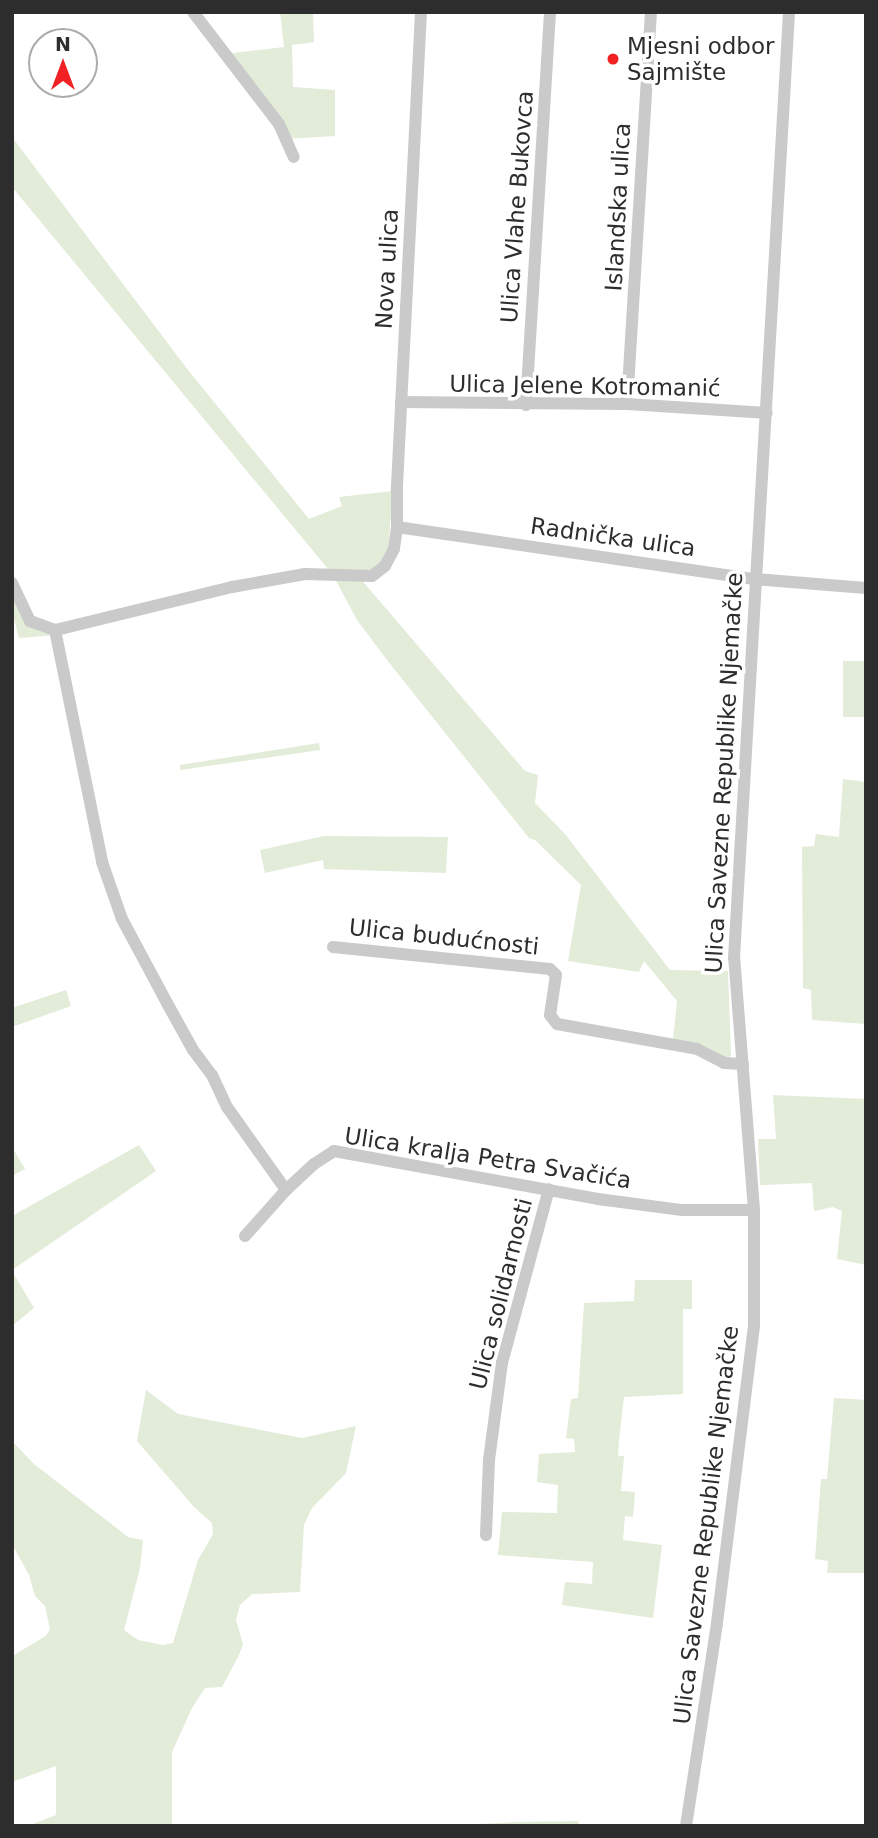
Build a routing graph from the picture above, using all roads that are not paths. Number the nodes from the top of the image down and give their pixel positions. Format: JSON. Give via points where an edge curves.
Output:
{"nodes":[{"id":1,"x":193,"y":12,"type":"edge"},
{"id":2,"x":421,"y":12,"type":"edge"},
{"id":3,"x":550,"y":12,"type":"edge"},
{"id":4,"x":651,"y":12,"type":"edge"},
{"id":5,"x":789,"y":12,"type":"edge"},
{"id":6,"x":294,"y":158,"type":"dead end"},
{"id":7,"x":401,"y":402,"type":"junction"},
{"id":8,"x":628,"y":404,"type":"junction"},
{"id":9,"x":526,"y":405,"type":"junction"},
{"id":10,"x":767,"y":413,"type":"junction"},
{"id":11,"x":397,"y":527,"type":"junction"},
{"id":12,"x":754,"y":579,"type":"junction"},
{"id":13,"x":12,"y":583,"type":"edge"},
{"id":14,"x":866,"y":588,"type":"edge"},
{"id":15,"x":56,"y":636,"type":"junction"},
{"id":16,"x":333,"y":947,"type":"dead end"},
{"id":17,"x":743,"y":1064,"type":"junction"},
{"id":18,"x":549,"y":1189,"type":"junction"},
{"id":19,"x":286,"y":1190,"type":"junction"},
{"id":20,"x":754,"y":1210,"type":"junction"},
{"id":21,"x":245,"y":1236,"type":"dead end"},
{"id":22,"x":486,"y":1535,"type":"dead end"},
{"id":23,"x":685,"y":1826,"type":"edge"}],
"edges":[{"from":1,"to":6,"type":"street","via":[[279,124]]},
{"from":2,"to":7,"type":"street","name":"Nova ulica"},
{"from":3,"to":9,"type":"street","name":"Ulica Vlahe Bukovca"},
{"from":4,"to":8,"type":"street","name":"Islandska ulica"},
{"from":5,"to":10,"type":"street","name":"Ulica Savezne Republike Njemačke"},
{"from":7,"to":9,"type":"street","name":"Ulica Jelene Kotromanić"},
{"from":7,"to":11,"type":"street","name":"Nova ulica"},
{"from":8,"to":9,"type":"street","name":"Ulica Jelene Kotromanić"},
{"from":8,"to":10,"type":"street","name":"Ulica Jelene Kotromanić"},
{"from":10,"to":12,"type":"street","name":"Ulica Savezne Republike Njemačke"},
{"from":11,"to":12,"type":"street","name":"Radnička ulica"},
{"from":11,"to":15,"type":"street","name":"Nova ulica","via":[[394,549],[385,566],[372,576],[305,574],[232,587]]},
{"from":12,"to":14,"type":"street","name":"Radnička ulica"},
{"from":12,"to":17,"type":"street","name":"Ulica Savezne Republike Njemačke","via":[[734,958]]},
{"from":13,"to":15,"type":"street","via":[[30,621]]},
{"from":15,"to":19,"type":"street","via":[[109,886],[193,1050],[212,1074],[250,1143]]},
{"from":16,"to":17,"type":"street","name":"Ulica budućnosti","via":[[550,969],[556,975],[550,1014],[557,1024],[697,1049],[724,1063]]},
{"from":17,"to":20,"type":"street","name":"Ulica Savezne Republike Njemačke"},
{"from":18,"to":19,"type":"street","name":"Ulica kralja Petra Svačića","via":[[334,1151]]},
{"from":18,"to":20,"type":"street","name":"Ulica kralja Petra Svačića","via":[[682,1210]]},
{"from":18,"to":22,"type":"street","name":"Ulica solidarnosti","via":[[502,1363],[489,1460]]},
{"from":19,"to":21,"type":"street","name":"Ulica kralja Petra Svačića"},
{"from":20,"to":23,"type":"street","name":"Ulica Savezne Republike Njemačke","via":[[749,1380],[718,1623]]}]}
